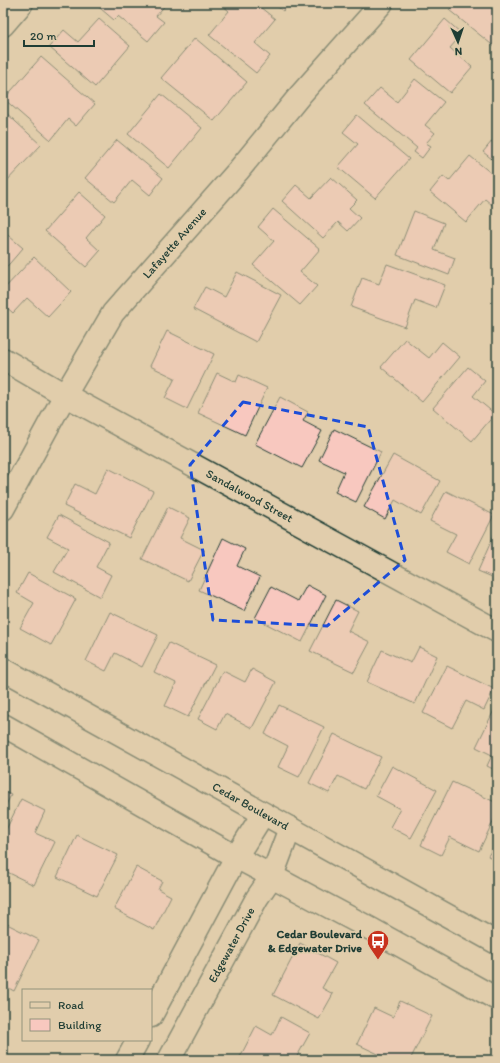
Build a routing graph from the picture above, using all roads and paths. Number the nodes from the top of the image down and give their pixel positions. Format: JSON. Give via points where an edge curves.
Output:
{"nodes":[{"id":1,"x":22,"y":3,"type":"edge"},
{"id":2,"x":382,"y":3,"type":"edge"},
{"id":3,"x":3,"y":24,"type":"edge"},
{"id":4,"x":3,"y":359,"type":"edge"},
{"id":5,"x":65,"y":395,"type":"junction"},
{"id":6,"x":3,"y":509,"type":"edge"},
{"id":7,"x":497,"y":632,"type":"edge"},
{"id":8,"x":3,"y":669,"type":"edge"},
{"id":9,"x":3,"y":725,"type":"edge"},
{"id":10,"x":263,"y":814,"type":"junction"},
{"id":11,"x":290,"y":828,"type":"junction"},
{"id":12,"x":236,"y":857,"type":"junction"},
{"id":13,"x":272,"y":876,"type":"junction"},
{"id":14,"x":497,"y":943,"type":"edge"},
{"id":15,"x":497,"y":999,"type":"edge"},
{"id":16,"x":152,"y":1014,"type":"edge"},
{"id":17,"x":137,"y":1041,"type":"edge"},
{"id":18,"x":127,"y":1060,"type":"edge"},
{"id":19,"x":170,"y":1060,"type":"edge"}],
"edges":[{"from":1,"to":3,"type":"street"},
{"from":2,"to":5,"type":"street","name":"Lafayette Avenue","via":[[113,313]]},
{"from":4,"to":5,"type":"street","name":"Sandalwood Street"},
{"from":5,"to":6,"type":"street","name":"Lafayette Avenue"},
{"from":5,"to":7,"type":"street","name":"Sandalwood Street"},
{"from":8,"to":10,"type":"street","name":"Cedar Boulevard"},
{"from":9,"to":12,"type":"street"},
{"from":10,"to":11,"type":"street","name":"Cedar Boulevard"},
{"from":10,"to":12,"type":"street"},
{"from":11,"to":13,"type":"street","name":"Edgewater Drive"},
{"from":11,"to":14,"type":"street","name":"Cedar Boulevard"},
{"from":12,"to":13,"type":"street"},
{"from":12,"to":16,"type":"street"},
{"from":13,"to":15,"type":"street"},
{"from":13,"to":19,"type":"street","name":"Edgewater Drive","via":[[257,898]]},
{"from":17,"to":18,"type":"street"}]}
